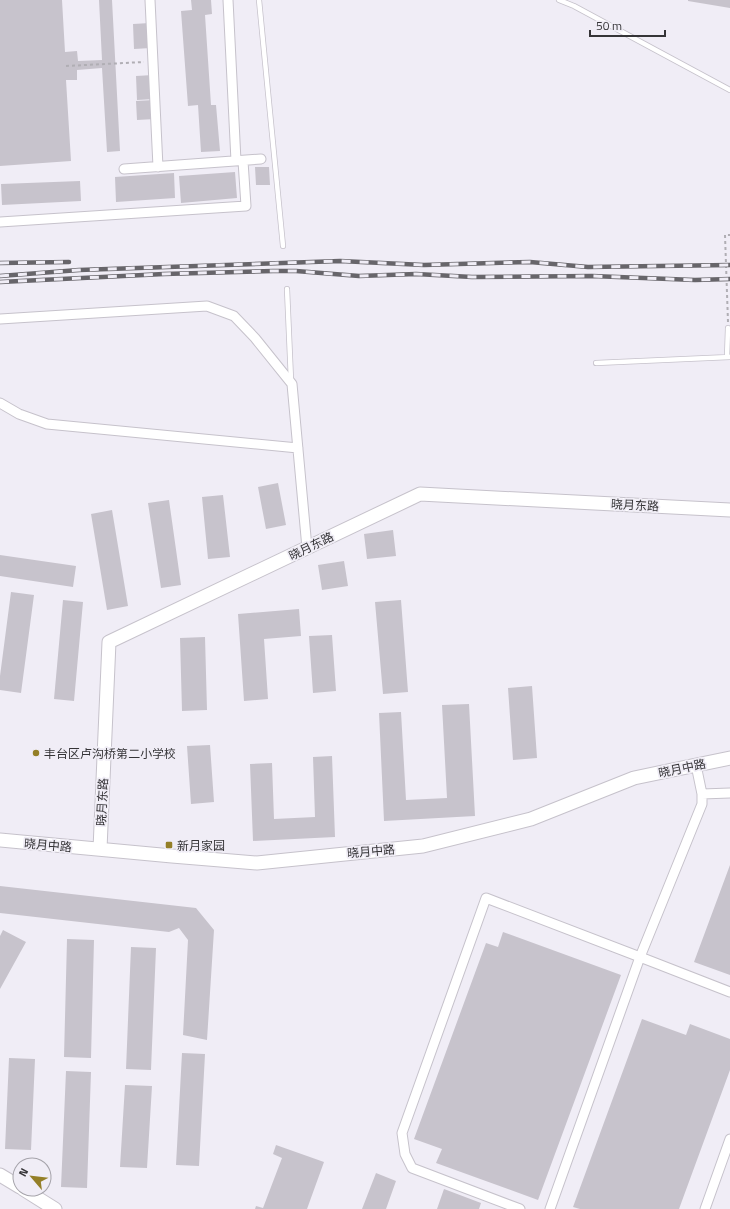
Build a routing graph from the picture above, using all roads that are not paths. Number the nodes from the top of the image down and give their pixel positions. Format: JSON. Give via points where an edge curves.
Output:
{"nodes":[{"id":1,"x":150,"y":0,"type":"edge"},
{"id":2,"x":228,"y":0,"type":"edge"},
{"id":3,"x":259,"y":0,"type":"edge"},
{"id":4,"x":559,"y":0,"type":"edge"},
{"id":5,"x":730,"y":90,"type":"edge"},
{"id":6,"x":261,"y":159,"type":"dead end"},
{"id":7,"x":239,"y":161,"type":"junction"},
{"id":8,"x":158,"y":167,"type":"junction"},
{"id":9,"x":124,"y":169,"type":"dead end"},
{"id":10,"x":0,"y":222,"type":"edge"},
{"id":11,"x":283,"y":246,"type":"dead end"},
{"id":12,"x":287,"y":289,"type":"dead end"},
{"id":13,"x":0,"y":318,"type":"edge"},
{"id":14,"x":728,"y":328,"type":"road end"},
{"id":15,"x":728,"y":357,"type":"edge"},
{"id":16,"x":596,"y":363,"type":"dead end"},
{"id":17,"x":292,"y":384,"type":"junction"},
{"id":18,"x":0,"y":403,"type":"edge"},
{"id":19,"x":298,"y":448,"type":"junction"},
{"id":20,"x":730,"y":510,"type":"edge"},
{"id":21,"x":307,"y":548,"type":"junction"},
{"id":22,"x":730,"y":758,"type":"edge"},
{"id":23,"x":696,"y":765,"type":"junction"},
{"id":24,"x":730,"y":793,"type":"edge"},
{"id":25,"x":702,"y":794,"type":"junction"},
{"id":26,"x":0,"y":840,"type":"edge"},
{"id":27,"x":100,"y":849,"type":"junction"},
{"id":28,"x":640,"y":957,"type":"junction"},
{"id":29,"x":730,"y":992,"type":"edge"},
{"id":30,"x":730,"y":1139,"type":"edge"},
{"id":31,"x":0,"y":1175,"type":"edge"},
{"id":32,"x":12,"y":1182,"type":"edge"},
{"id":33,"x":36,"y":1197,"type":"edge"},
{"id":34,"x":55,"y":1209,"type":"edge"},
{"id":35,"x":520,"y":1209,"type":"edge"},
{"id":36,"x":550,"y":1209,"type":"edge"},
{"id":37,"x":705,"y":1209,"type":"edge"}],
"edges":[{"from":1,"to":8,"type":"street"},
{"from":2,"to":7,"type":"street"},
{"from":3,"to":11,"type":"lane"},
{"from":4,"to":5,"type":"lane"},
{"from":6,"to":7,"type":"street"},
{"from":7,"to":8,"type":"street"},
{"from":7,"to":10,"type":"street","via":[[246,206]]},
{"from":8,"to":9,"type":"street"},
{"from":12,"to":17,"type":"lane"},
{"from":13,"to":17,"type":"street","via":[[207,306],[234,316]]},
{"from":14,"to":15,"type":"lane"},
{"from":15,"to":16,"type":"lane"},
{"from":17,"to":19,"type":"street"},
{"from":18,"to":19,"type":"street","via":[[19,414],[47,424]]},
{"from":19,"to":21,"type":"street"},
{"from":20,"to":21,"type":"street","name":"晓月东路","via":[[420,494]]},
{"from":21,"to":27,"type":"street","name":"晓月东路","via":[[109,642]]},
{"from":22,"to":23,"type":"street","name":"晓月中路"},
{"from":23,"to":25,"type":"street"},
{"from":23,"to":27,"type":"street","name":"晓月中路","via":[[634,778],[531,819],[423,846],[257,863]]},
{"from":24,"to":25,"type":"street"},
{"from":25,"to":28,"type":"street","via":[[702,804]]},
{"from":26,"to":27,"type":"street","name":"晓月中路"},
{"from":28,"to":29,"type":"street"},
{"from":28,"to":35,"type":"street","via":[[486,898],[402,1133],[405,1154],[412,1168]]},
{"from":28,"to":36,"type":"street"},
{"from":30,"to":37,"type":"street"},
{"from":31,"to":32,"type":"street"},
{"from":33,"to":34,"type":"street"}]}
